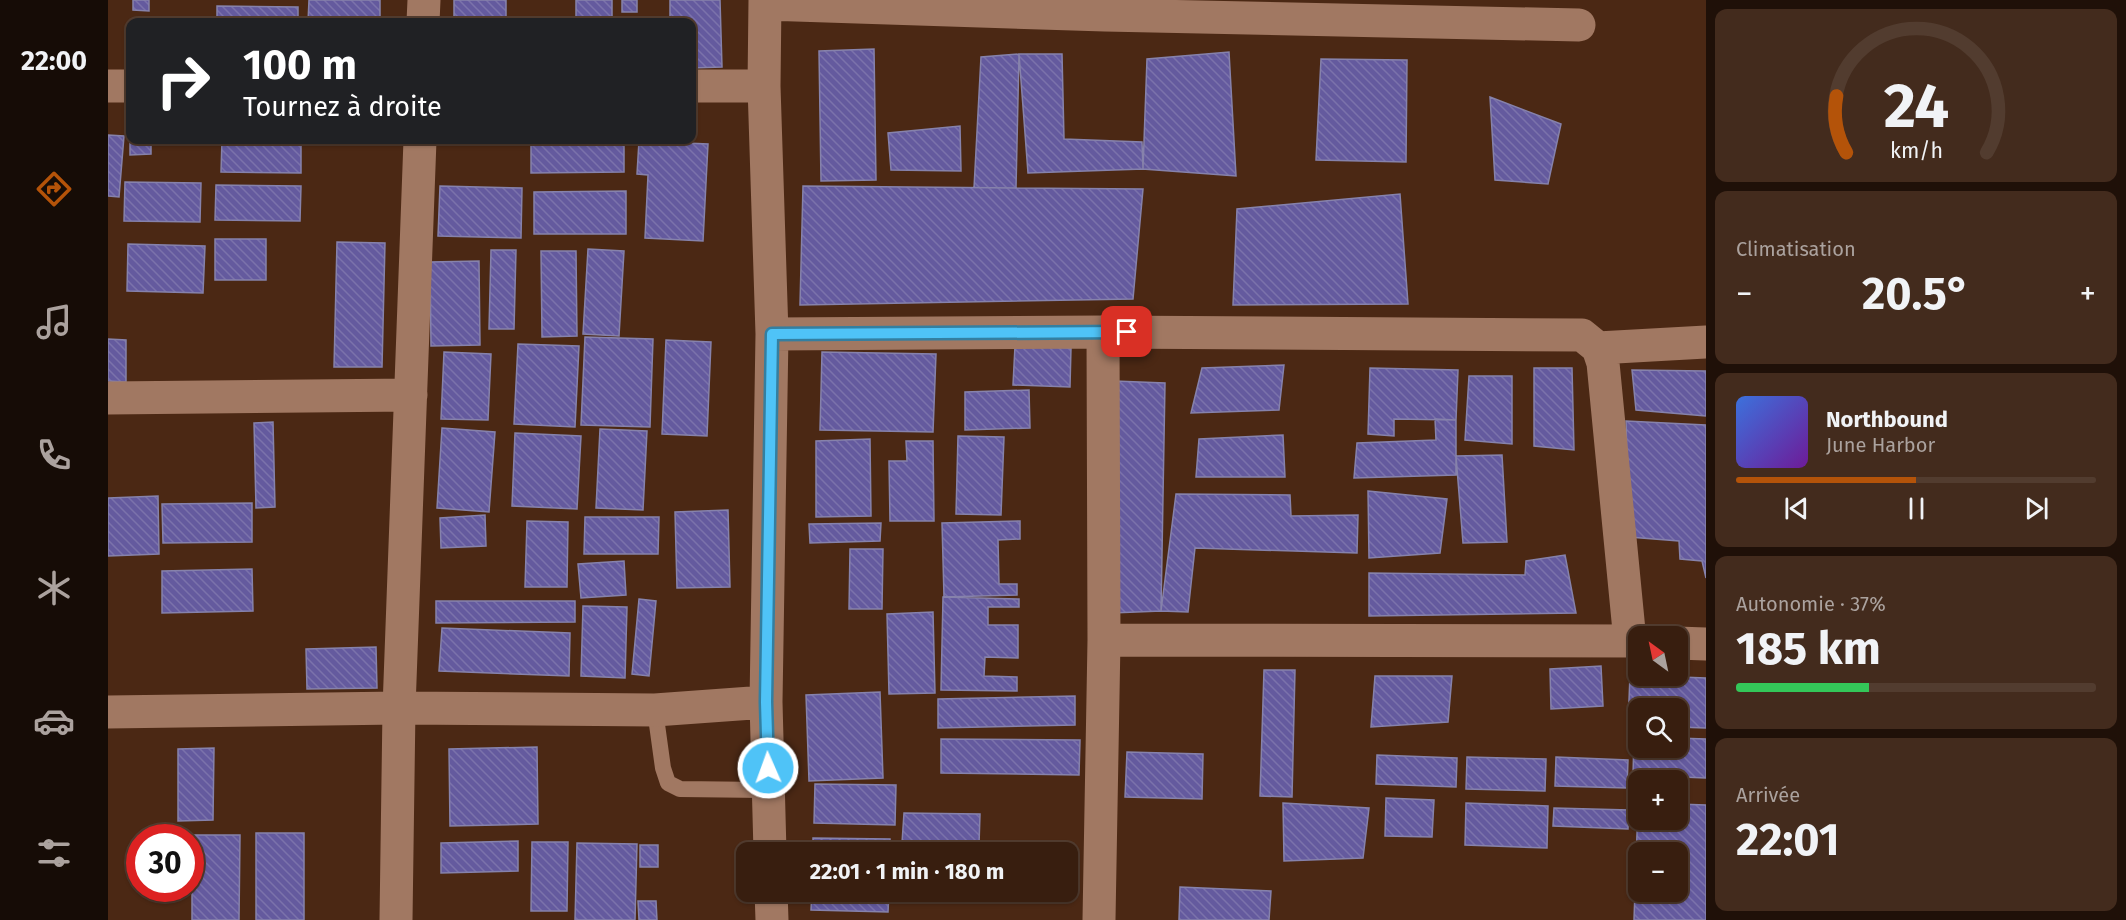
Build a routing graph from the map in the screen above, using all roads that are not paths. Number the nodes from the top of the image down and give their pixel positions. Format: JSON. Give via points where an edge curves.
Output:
{"nodes":[{"id":1,"x":424,"y":0,"type":"edge"},
{"id":2,"x":765,"y":2,"type":"edge"},
{"id":3,"x":1105,"y":7,"type":"edge"},
{"id":4,"x":1426,"y":11,"type":"edge"},
{"id":5,"x":423,"y":18,"type":"edge"},
{"id":6,"x":1579,"y":25,"type":"dead end"},
{"id":7,"x":108,"y":86,"type":"edge"},
{"id":8,"x":126,"y":86,"type":"edge"},
{"id":9,"x":696,"y":86,"type":"edge"},
{"id":10,"x":764,"y":86,"type":"junction"},
{"id":11,"x":420,"y":144,"type":"edge"},
{"id":12,"x":1103,"y":332,"type":"junction"},
{"id":13,"x":772,"y":334,"type":"junction"},
{"id":14,"x":1706,"y":342,"type":"edge"},
{"id":15,"x":1599,"y":348,"type":"junction"},
{"id":16,"x":411,"y":395,"type":"junction"},
{"id":17,"x":108,"y":398,"type":"edge"},
{"id":18,"x":1632,"y":626,"type":"edge"},
{"id":19,"x":1104,"y":640,"type":"junction"},
{"id":20,"x":1628,"y":641,"type":"edge"},
{"id":21,"x":1688,"y":643,"type":"edge"},
{"id":22,"x":1706,"y":644,"type":"edge"},
{"id":23,"x":766,"y":702,"type":"junction"},
{"id":24,"x":399,"y":708,"type":"junction"},
{"id":25,"x":655,"y":710,"type":"junction"},
{"id":26,"x":108,"y":712,"type":"edge"},
{"id":27,"x":768,"y":790,"type":"junction"},
{"id":28,"x":770,"y":842,"type":"edge"},
{"id":29,"x":771,"y":902,"type":"edge"},
{"id":30,"x":396,"y":920,"type":"edge"},
{"id":31,"x":772,"y":920,"type":"edge"},
{"id":32,"x":1099,"y":920,"type":"edge"}],
"edges":[{"from":1,"to":5,"type":"street"},
{"from":2,"to":3,"type":"street"},
{"from":2,"to":10,"type":"street"},
{"from":3,"to":4,"type":"street"},
{"from":4,"to":6,"type":"street"},
{"from":7,"to":8,"type":"street"},
{"from":9,"to":10,"type":"street"},
{"from":10,"to":13,"type":"street"},
{"from":11,"to":16,"type":"street"},
{"from":12,"to":13,"type":"street"},
{"from":12,"to":15,"type":"street","via":[[1582,335]]},
{"from":12,"to":19,"type":"street"},
{"from":13,"to":23,"type":"street"},
{"from":14,"to":15,"type":"street"},
{"from":15,"to":18,"type":"street","via":[[1604,363]]},
{"from":16,"to":17,"type":"street"},
{"from":16,"to":24,"type":"street"},
{"from":19,"to":20,"type":"street"},
{"from":19,"to":32,"type":"street"},
{"from":21,"to":22,"type":"street"},
{"from":23,"to":25,"type":"street"},
{"from":23,"to":27,"type":"street"},
{"from":24,"to":25,"type":"street"},
{"from":24,"to":26,"type":"street"},
{"from":24,"to":30,"type":"street"},
{"from":25,"to":27,"type":"lane","via":[[668,783],[680,789]]},
{"from":27,"to":28,"type":"street"},
{"from":29,"to":31,"type":"street"}]}
